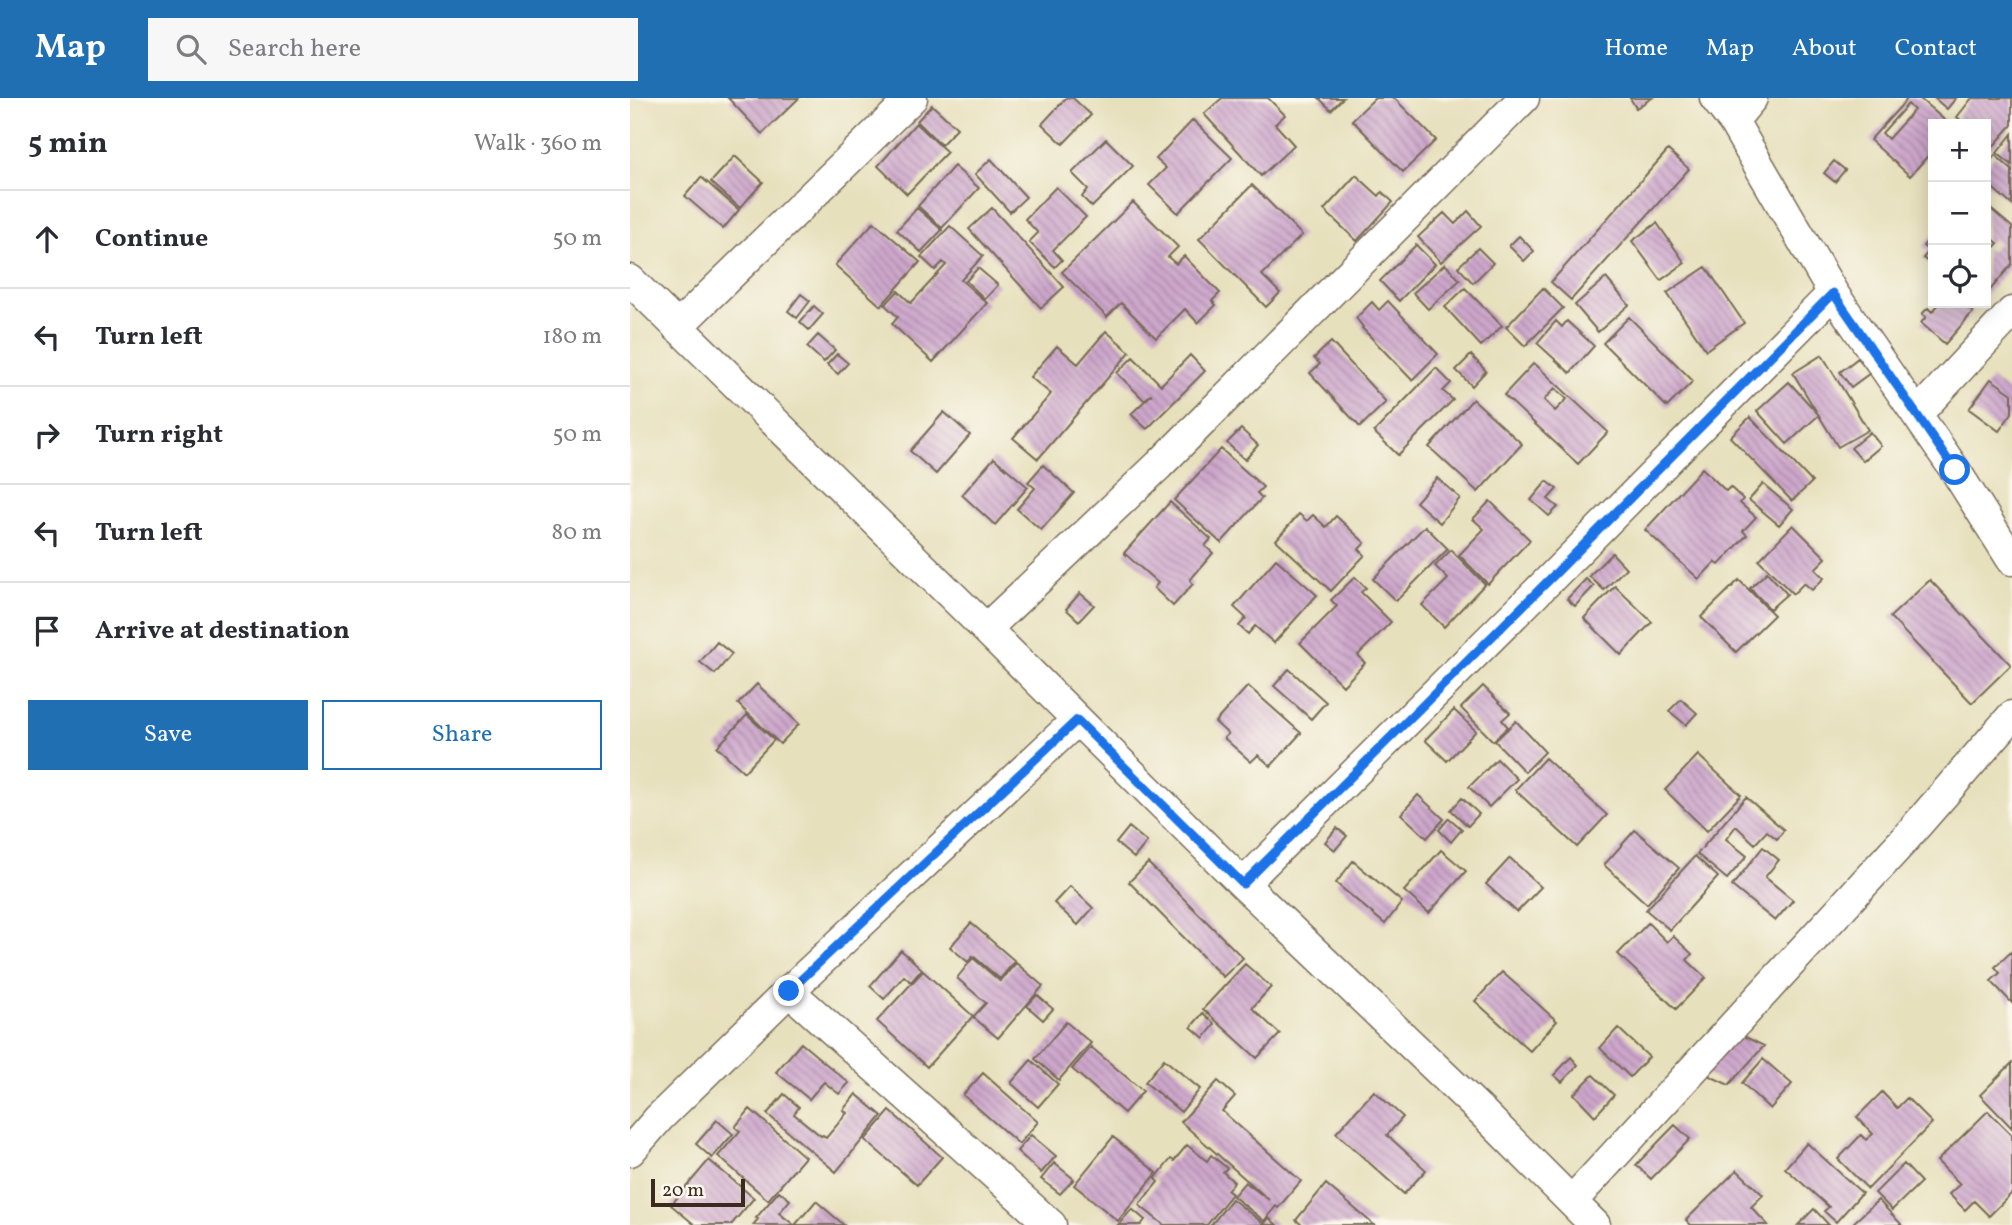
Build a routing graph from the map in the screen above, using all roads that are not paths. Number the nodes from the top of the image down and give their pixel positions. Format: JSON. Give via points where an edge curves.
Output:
{"nodes":[{"id":1,"x":912,"y":98,"type":"edge"},
{"id":2,"x":1524,"y":98,"type":"edge"},
{"id":3,"x":1752,"y":98,"type":"edge"},
{"id":4,"x":1723,"y":110,"type":"edge"},
{"id":5,"x":630,"y":280,"type":"edge"},
{"id":6,"x":1833,"y":293,"type":"junction"},
{"id":7,"x":2012,"y":312,"type":"edge"},
{"id":8,"x":677,"y":327,"type":"junction"},
{"id":9,"x":1917,"y":414,"type":"junction"},
{"id":10,"x":2012,"y":560,"type":"edge"},
{"id":11,"x":986,"y":629,"type":"junction"},
{"id":12,"x":2012,"y":716,"type":"edge"},
{"id":13,"x":1077,"y":720,"type":"junction"},
{"id":14,"x":1243,"y":884,"type":"junction"},
{"id":15,"x":789,"y":991,"type":"junction"},
{"id":16,"x":630,"y":1151,"type":"edge"},
{"id":17,"x":1572,"y":1201,"type":"junction"},
{"id":18,"x":1051,"y":1225,"type":"edge"},
{"id":19,"x":1595,"y":1225,"type":"edge"}],
"edges":[{"from":1,"to":8,"type":"street"},
{"from":2,"to":11,"type":"street","via":[[1159,465]]},
{"from":3,"to":4,"type":"street"},
{"from":4,"to":6,"type":"street"},
{"from":5,"to":8,"type":"street"},
{"from":6,"to":9,"type":"street"},
{"from":6,"to":14,"type":"street"},
{"from":7,"to":9,"type":"street"},
{"from":8,"to":11,"type":"street"},
{"from":9,"to":10,"type":"street"},
{"from":11,"to":13,"type":"street"},
{"from":12,"to":17,"type":"street","via":[[1905,840]]},
{"from":13,"to":14,"type":"street"},
{"from":13,"to":15,"type":"street"},
{"from":14,"to":17,"type":"street"},
{"from":15,"to":16,"type":"street"},
{"from":15,"to":18,"type":"street"},
{"from":17,"to":19,"type":"street"}]}
